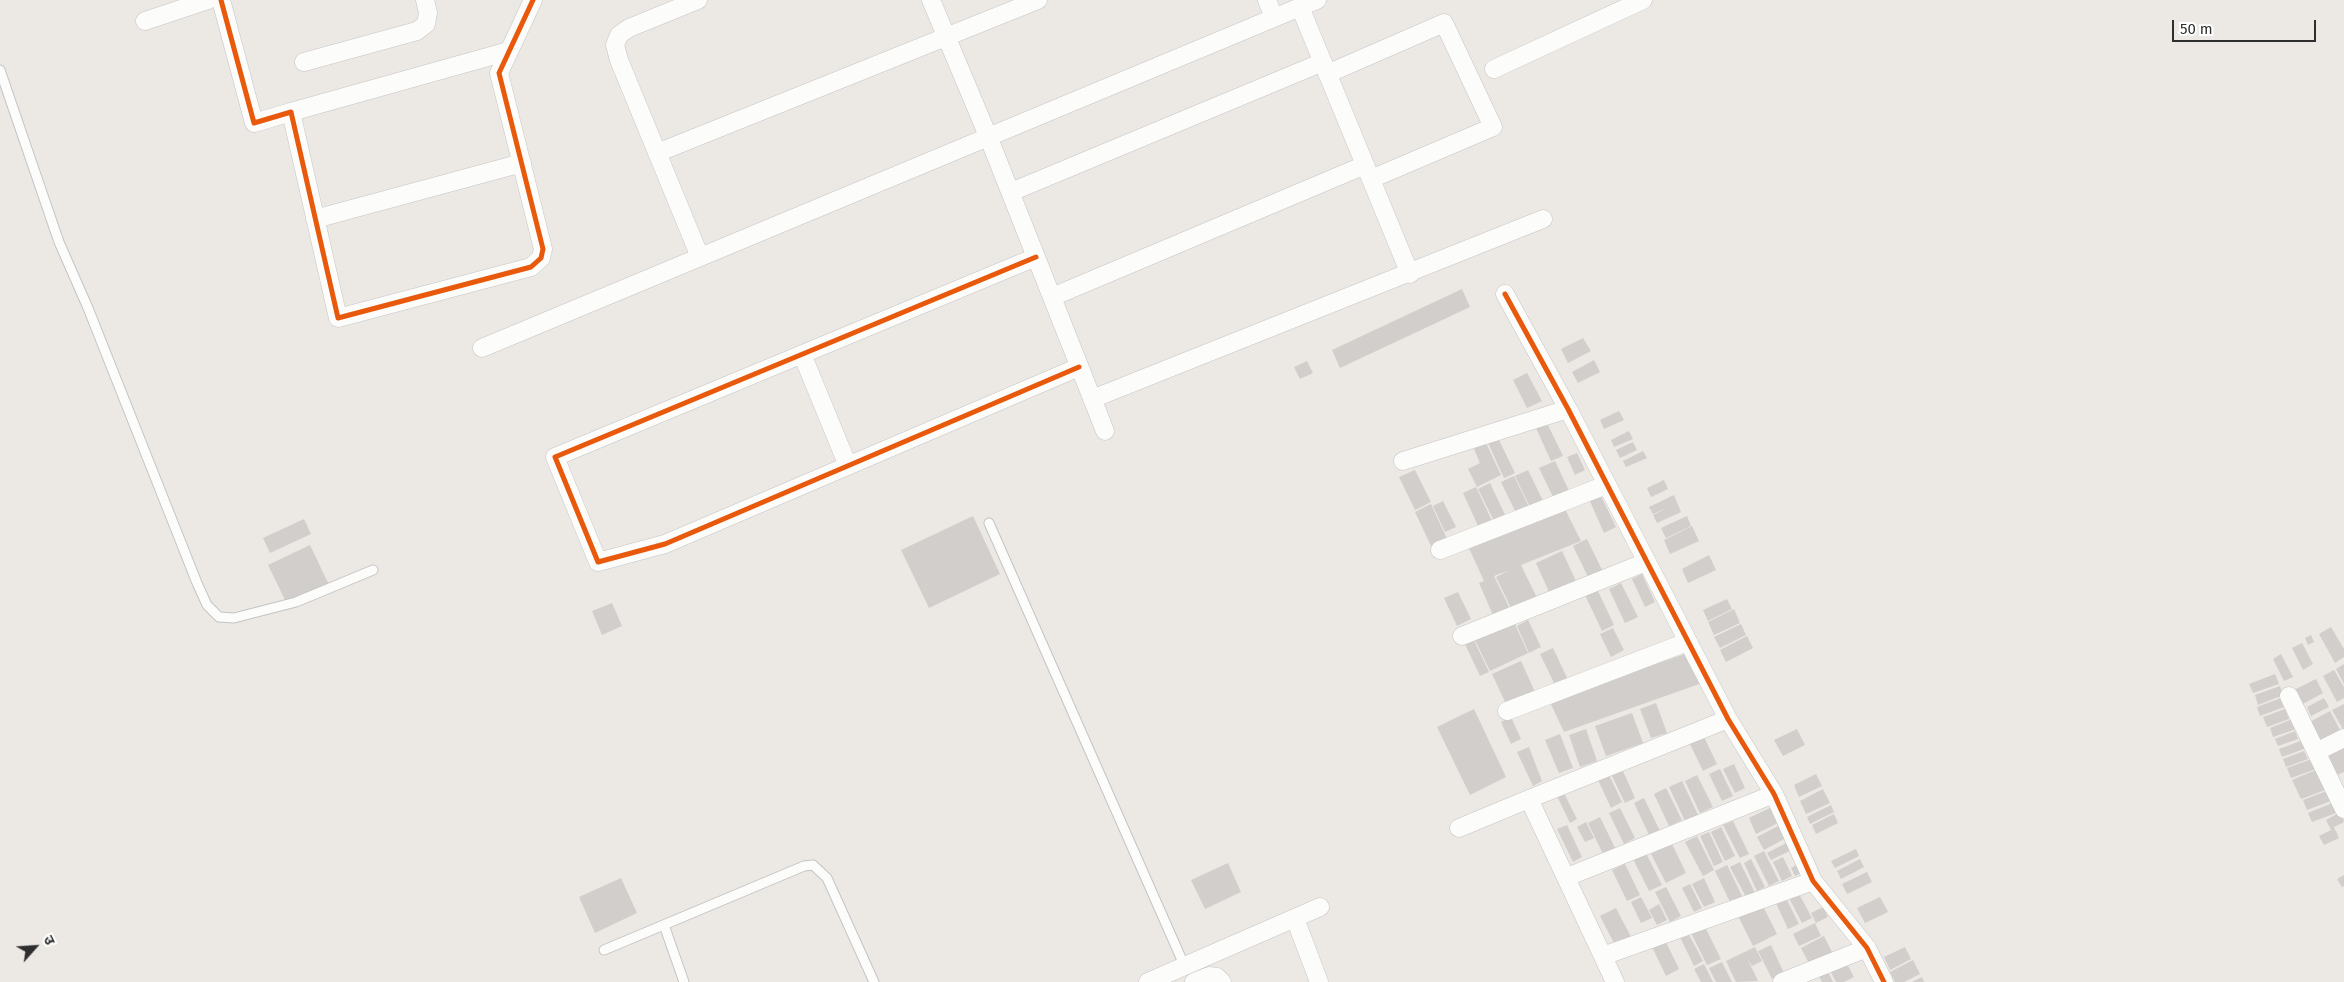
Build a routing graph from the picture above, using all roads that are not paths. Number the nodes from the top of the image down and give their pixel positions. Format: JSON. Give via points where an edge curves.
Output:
{"nodes":[{"id":1,"x":208,"y":0,"type":"edge"},
{"id":2,"x":221,"y":0,"type":"edge"},
{"id":3,"x":425,"y":0,"type":"edge"},
{"id":4,"x":533,"y":0,"type":"edge"},
{"id":5,"x":698,"y":0,"type":"edge"},
{"id":6,"x":931,"y":0,"type":"edge"},
{"id":7,"x":1038,"y":0,"type":"edge"},
{"id":8,"x":1266,"y":0,"type":"edge"},
{"id":9,"x":1317,"y":0,"type":"edge"},
{"id":10,"x":1643,"y":0,"type":"edge"},
{"id":11,"x":1300,"y":6,"type":"junction"},
{"id":12,"x":1274,"y":17,"type":"junction"},
{"id":13,"x":144,"y":21,"type":"dead end"},
{"id":14,"x":947,"y":37,"type":"junction"},
{"id":15,"x":509,"y":51,"type":"junction"},
{"id":16,"x":304,"y":62,"type":"dead end"},
{"id":17,"x":1325,"y":68,"type":"junction"},
{"id":18,"x":1494,"y":69,"type":"dead end"},
{"id":19,"x":0,"y":70,"type":"edge"},
{"id":20,"x":291,"y":112,"type":"junction"},
{"id":21,"x":988,"y":136,"type":"junction"},
{"id":22,"x":657,"y":153,"type":"junction"},
{"id":23,"x":522,"y":163,"type":"junction"},
{"id":24,"x":1368,"y":172,"type":"junction"},
{"id":25,"x":1011,"y":192,"type":"junction"},
{"id":26,"x":315,"y":219,"type":"junction"},
{"id":27,"x":1543,"y":219,"type":"dead end"},
{"id":28,"x":700,"y":257,"type":"junction"},
{"id":29,"x":1036,"y":257,"type":"junction"},
{"id":30,"x":1410,"y":274,"type":"junction"},
{"id":31,"x":1504,"y":294,"type":"dead end"},
{"id":32,"x":1052,"y":296,"type":"junction"},
{"id":33,"x":482,"y":348,"type":"dead end"},
{"id":34,"x":802,"y":354,"type":"junction"},
{"id":35,"x":1080,"y":367,"type":"junction"},
{"id":36,"x":1092,"y":399,"type":"junction"},
{"id":37,"x":1568,"y":409,"type":"junction"},
{"id":38,"x":1105,"y":431,"type":"dead end"},
{"id":39,"x":1403,"y":461,"type":"dead end"},
{"id":40,"x":848,"y":466,"type":"junction"},
{"id":41,"x":1606,"y":485,"type":"junction"},
{"id":42,"x":989,"y":523,"type":"dead end"},
{"id":43,"x":1440,"y":550,"type":"dead end"},
{"id":44,"x":1646,"y":562,"type":"junction"},
{"id":45,"x":373,"y":570,"type":"dead end"},
{"id":46,"x":1462,"y":636,"type":"dead end"},
{"id":47,"x":1687,"y":642,"type":"junction"},
{"id":48,"x":2289,"y":696,"type":"dead end"},
{"id":49,"x":1507,"y":711,"type":"dead end"},
{"id":50,"x":1728,"y":719,"type":"junction"},
{"id":51,"x":2344,"y":738,"type":"edge"},
{"id":52,"x":2316,"y":752,"type":"junction"},
{"id":53,"x":1774,"y":794,"type":"junction"},
{"id":54,"x":1529,"y":799,"type":"junction"},
{"id":55,"x":2344,"y":809,"type":"edge"},
{"id":56,"x":1458,"y":828,"type":"dead end"},
{"id":57,"x":1567,"y":877,"type":"junction"},
{"id":58,"x":1813,"y":881,"type":"junction"},
{"id":59,"x":1320,"y":907,"type":"dead end"},
{"id":60,"x":664,"y":925,"type":"junction"},
{"id":61,"x":1299,"y":929,"type":"dead end"},
{"id":62,"x":1868,"y":948,"type":"junction"},
{"id":63,"x":604,"y":950,"type":"dead end"},
{"id":64,"x":1603,"y":956,"type":"junction"},
{"id":65,"x":1190,"y":975,"type":"edge"},
{"id":66,"x":684,"y":982,"type":"edge"},
{"id":67,"x":874,"y":982,"type":"edge"},
{"id":68,"x":1148,"y":982,"type":"edge"},
{"id":69,"x":1222,"y":982,"type":"edge"},
{"id":70,"x":1319,"y":982,"type":"edge"},
{"id":71,"x":1615,"y":982,"type":"edge"},
{"id":72,"x":1782,"y":982,"type":"edge"},
{"id":73,"x":1884,"y":982,"type":"edge"}],
"edges":[{"from":1,"to":13,"type":"street"},
{"from":2,"to":20,"type":"street","via":[[254,124]]},
{"from":3,"to":16,"type":"street","via":[[426,24],[417,31]]},
{"from":4,"to":15,"type":"street"},
{"from":5,"to":22,"type":"street","via":[[629,28],[619,35],[615,46]]},
{"from":6,"to":14,"type":"street"},
{"from":7,"to":14,"type":"street"},
{"from":8,"to":12,"type":"street"},
{"from":9,"to":11,"type":"street"},
{"from":10,"to":18,"type":"street"},
{"from":11,"to":12,"type":"street"},
{"from":11,"to":17,"type":"street"},
{"from":12,"to":21,"type":"street"},
{"from":14,"to":21,"type":"street"},
{"from":14,"to":22,"type":"street"},
{"from":15,"to":20,"type":"street"},
{"from":15,"to":23,"type":"street","via":[[499,73]]},
{"from":17,"to":24,"type":"street"},
{"from":17,"to":24,"type":"street","via":[[1444,23],[1493,127]]},
{"from":17,"to":25,"type":"street"},
{"from":19,"to":45,"type":"lane","via":[[59,242],[207,605],[219,617],[234,618],[296,602]]},
{"from":20,"to":26,"type":"street"},
{"from":21,"to":25,"type":"street"},
{"from":21,"to":28,"type":"street"},
{"from":22,"to":28,"type":"street"},
{"from":23,"to":26,"type":"street"},
{"from":23,"to":26,"type":"street","via":[[543,248],[541,258],[531,267],[338,318]]},
{"from":24,"to":30,"type":"street"},
{"from":24,"to":32,"type":"street"},
{"from":25,"to":29,"type":"street"},
{"from":27,"to":30,"type":"street"},
{"from":28,"to":33,"type":"street"},
{"from":29,"to":32,"type":"street"},
{"from":29,"to":34,"type":"street"},
{"from":30,"to":36,"type":"street"},
{"from":31,"to":37,"type":"street"},
{"from":32,"to":35,"type":"street"},
{"from":34,"to":40,"type":"street"},
{"from":34,"to":40,"type":"street","via":[[554,457],[598,562],[665,544]]},
{"from":35,"to":36,"type":"street"},
{"from":35,"to":40,"type":"street"},
{"from":36,"to":38,"type":"street"},
{"from":37,"to":39,"type":"street"},
{"from":37,"to":41,"type":"street"},
{"from":41,"to":43,"type":"street"},
{"from":41,"to":44,"type":"street"},
{"from":42,"to":65,"type":"lane"},
{"from":44,"to":46,"type":"street"},
{"from":44,"to":47,"type":"street"},
{"from":47,"to":49,"type":"street"},
{"from":47,"to":50,"type":"street"},
{"from":48,"to":52,"type":"street"},
{"from":50,"to":53,"type":"street"},
{"from":50,"to":54,"type":"street"},
{"from":51,"to":52,"type":"street"},
{"from":52,"to":55,"type":"street"},
{"from":53,"to":57,"type":"street"},
{"from":53,"to":58,"type":"street"},
{"from":54,"to":56,"type":"street"},
{"from":54,"to":57,"type":"street"},
{"from":57,"to":64,"type":"street"},
{"from":58,"to":62,"type":"street"},
{"from":58,"to":64,"type":"street"},
{"from":59,"to":65,"type":"street"},
{"from":60,"to":63,"type":"lane"},
{"from":60,"to":66,"type":"lane"},
{"from":60,"to":67,"type":"lane","via":[[813,865],[827,878]]},
{"from":61,"to":70,"type":"street"},
{"from":62,"to":72,"type":"street"},
{"from":62,"to":73,"type":"street"},
{"from":64,"to":71,"type":"street"},
{"from":65,"to":68,"type":"street"},
{"from":65,"to":69,"type":"street","via":[[1217,977]]}]}
